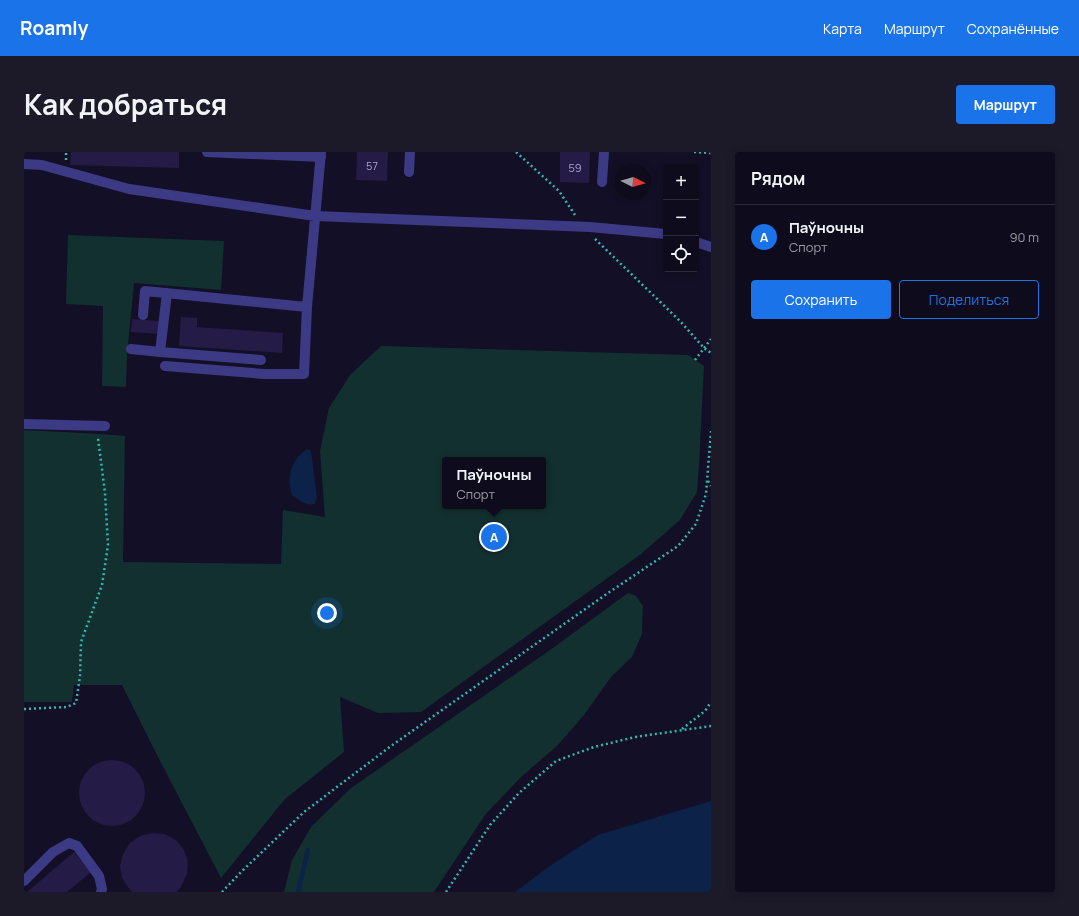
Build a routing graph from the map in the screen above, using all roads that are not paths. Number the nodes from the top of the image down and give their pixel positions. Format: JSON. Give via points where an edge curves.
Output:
{"nodes":[{"id":1,"x":207,"y":152,"type":"edge"},
{"id":2,"x":410,"y":152,"type":"edge"},
{"id":3,"x":604,"y":152,"type":"edge"},
{"id":4,"x":321,"y":154,"type":"edge"},
{"id":5,"x":24,"y":164,"type":"edge"},
{"id":6,"x":409,"y":172,"type":"dead end"},
{"id":7,"x":602,"y":182,"type":"dead end"},
{"id":8,"x":316,"y":216,"type":"junction"},
{"id":9,"x":663,"y":234,"type":"edge"},
{"id":10,"x":699,"y":243,"type":"edge"},
{"id":11,"x":711,"y":247,"type":"edge"},
{"id":12,"x":167,"y":293,"type":"junction"},
{"id":13,"x":307,"y":306,"type":"junction"},
{"id":14,"x":143,"y":315,"type":"dead end"},
{"id":15,"x":131,"y":349,"type":"dead end"},
{"id":16,"x":160,"y":352,"type":"junction"},
{"id":17,"x":262,"y":360,"type":"dead end"},
{"id":18,"x":165,"y":366,"type":"dead end"},
{"id":19,"x":24,"y":424,"type":"edge"},
{"id":20,"x":100,"y":426,"type":"road end"},
{"id":21,"x":24,"y":881,"type":"edge"},
{"id":22,"x":101,"y":892,"type":"edge"}],
"edges":[{"from":1,"to":4,"type":"lane"},
{"from":2,"to":6,"type":"lane"},
{"from":3,"to":7,"type":"lane"},
{"from":4,"to":8,"type":"lane"},
{"from":5,"to":8,"type":"lane","via":[[42,165],[129,188]]},
{"from":8,"to":9,"type":"lane","via":[[583,227]]},
{"from":8,"to":13,"type":"lane"},
{"from":10,"to":11,"type":"lane"},
{"from":12,"to":13,"type":"lane"},
{"from":12,"to":14,"type":"lane","via":[[145,291]]},
{"from":12,"to":16,"type":"lane"},
{"from":13,"to":18,"type":"lane","via":[[304,374],[264,374]]},
{"from":15,"to":16,"type":"lane"},
{"from":16,"to":17,"type":"lane"},
{"from":19,"to":20,"type":"lane"},
{"from":21,"to":22,"type":"lane","via":[[53,852],[69,843],[77,846],[99,876]]}]}
